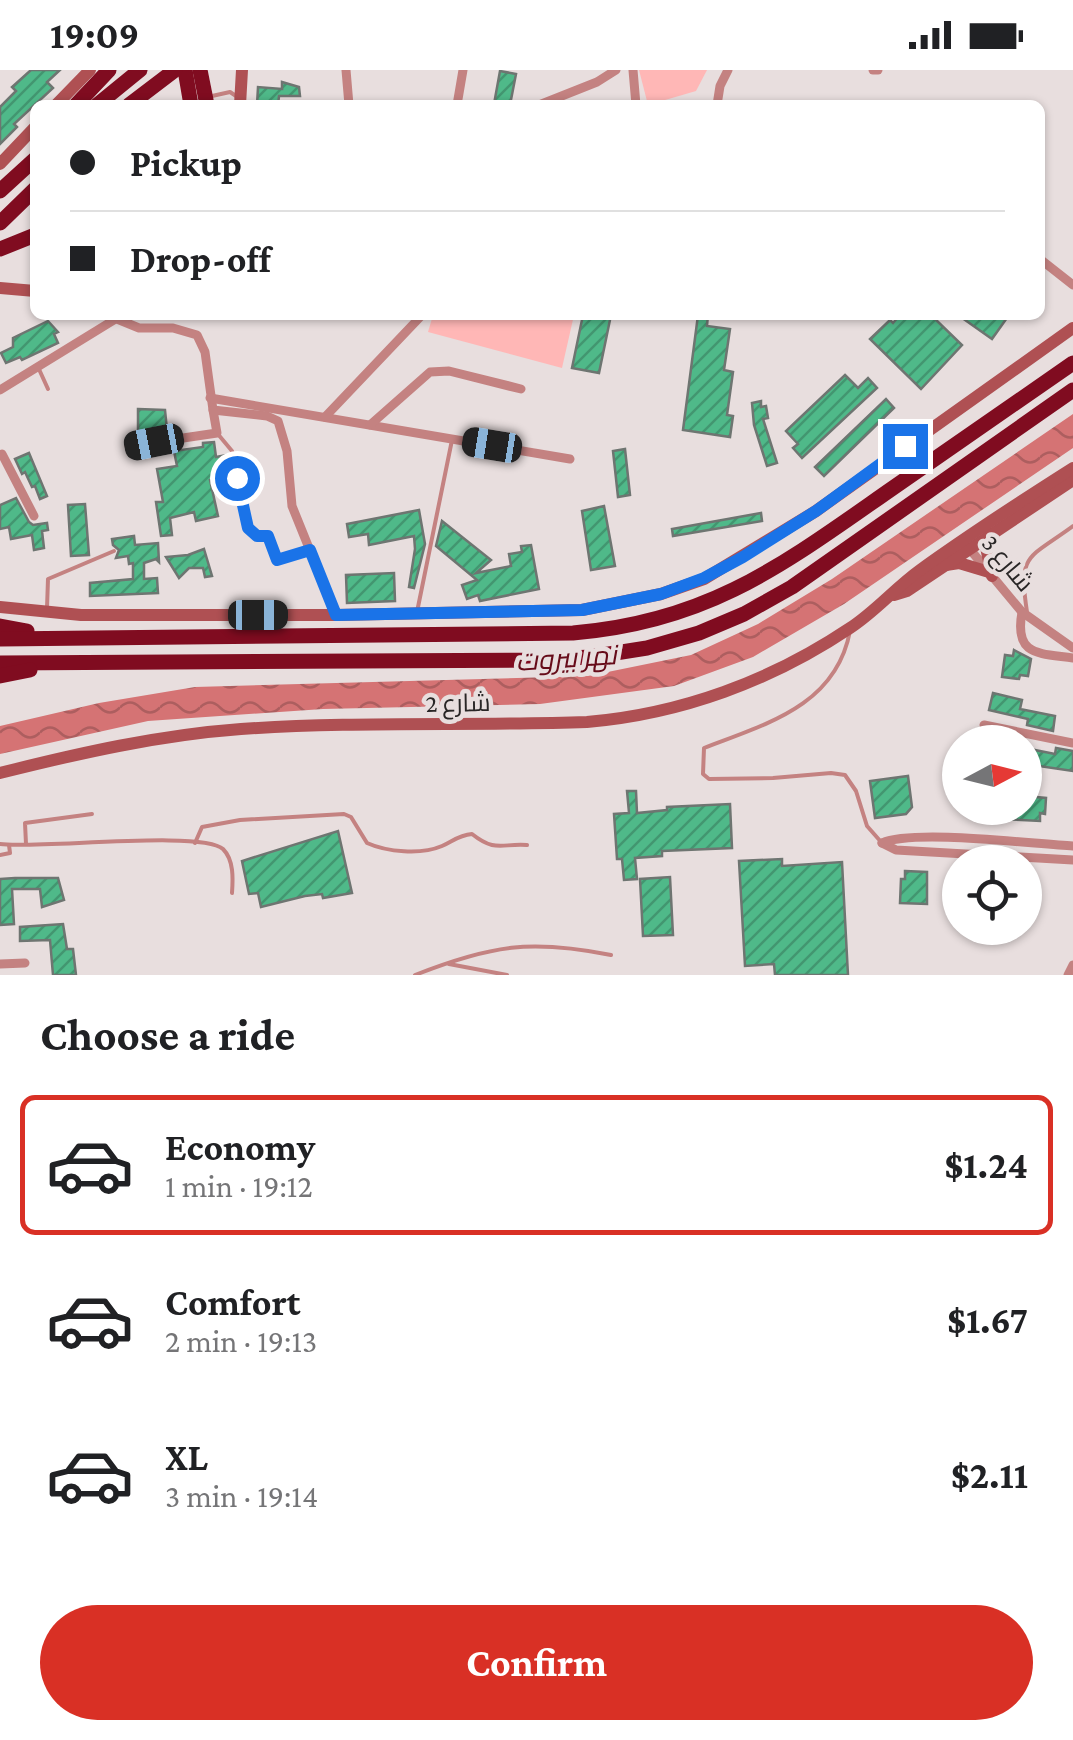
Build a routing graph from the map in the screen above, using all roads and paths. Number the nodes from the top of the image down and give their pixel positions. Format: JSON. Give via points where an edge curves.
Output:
{"nodes":[{"id":1,"x":90,"y":70,"type":"edge"},
{"id":2,"x":109,"y":70,"type":"edge"},
{"id":3,"x":140,"y":70,"type":"edge"},
{"id":4,"x":175,"y":70,"type":"edge"},
{"id":5,"x":185,"y":70,"type":"edge"},
{"id":6,"x":200,"y":70,"type":"edge"},
{"id":7,"x":242,"y":70,"type":"edge"},
{"id":8,"x":346,"y":70,"type":"edge"},
{"id":9,"x":464,"y":70,"type":"edge"},
{"id":10,"x":632,"y":70,"type":"edge"},
{"id":11,"x":728,"y":70,"type":"edge"},
{"id":12,"x":611,"y":71,"type":"edge"},
{"id":13,"x":61,"y":100,"type":"edge"},
{"id":14,"x":81,"y":100,"type":"edge"},
{"id":15,"x":104,"y":100,"type":"edge"},
{"id":16,"x":136,"y":100,"type":"edge"},
{"id":17,"x":144,"y":100,"type":"edge"},
{"id":18,"x":191,"y":100,"type":"edge"},
{"id":19,"x":203,"y":100,"type":"edge"},
{"id":20,"x":207,"y":100,"type":"edge"},
{"id":21,"x":238,"y":100,"type":"edge"},
{"id":22,"x":240,"y":100,"type":"edge"},
{"id":23,"x":349,"y":100,"type":"edge"},
{"id":24,"x":457,"y":100,"type":"edge"},
{"id":25,"x":552,"y":100,"type":"edge"},
{"id":26,"x":635,"y":100,"type":"edge"},
{"id":27,"x":718,"y":100,"type":"edge"},
{"id":28,"x":30,"y":132,"type":"edge"},
{"id":29,"x":30,"y":152,"type":"edge"},
{"id":30,"x":30,"y":162,"type":"edge"},
{"id":31,"x":0,"y":164,"type":"edge"},
{"id":32,"x":16,"y":175,"type":"junction"},
{"id":33,"x":0,"y":191,"type":"edge"},
{"id":34,"x":30,"y":194,"type":"edge"},
{"id":35,"x":0,"y":223,"type":"edge"},
{"id":36,"x":30,"y":237,"type":"edge"},
{"id":37,"x":0,"y":249,"type":"edge"},
{"id":38,"x":1045,"y":263,"type":"edge"},
{"id":39,"x":1073,"y":284,"type":"edge"},
{"id":40,"x":0,"y":288,"type":"edge"},
{"id":41,"x":30,"y":291,"type":"edge"},
{"id":42,"x":115,"y":320,"type":"edge"},
{"id":43,"x":125,"y":320,"type":"edge"},
{"id":44,"x":417,"y":320,"type":"edge"},
{"id":45,"x":1073,"y":328,"type":"edge"},
{"id":46,"x":1073,"y":362,"type":"edge"},
{"id":47,"x":38,"y":367,"type":"junction"},
{"id":48,"x":521,"y":388,"type":"dead end"},
{"id":49,"x":48,"y":389,"type":"dead end"},
{"id":50,"x":0,"y":390,"type":"edge"},
{"id":51,"x":1073,"y":390,"type":"edge"},
{"id":52,"x":210,"y":398,"type":"junction"},
{"id":53,"x":213,"y":410,"type":"junction"},
{"id":54,"x":325,"y":417,"type":"junction"},
{"id":55,"x":370,"y":425,"type":"junction"},
{"id":56,"x":217,"y":433,"type":"junction"},
{"id":57,"x":453,"y":439,"type":"junction"},
{"id":58,"x":129,"y":446,"type":"dead end"},
{"id":59,"x":1,"y":451,"type":"edge"},
{"id":60,"x":570,"y":458,"type":"dead end"},
{"id":61,"x":1073,"y":468,"type":"edge"},
{"id":62,"x":1073,"y":480,"type":"edge"},
{"id":63,"x":34,"y":516,"type":"dead end"},
{"id":64,"x":1073,"y":526,"type":"edge"},
{"id":65,"x":990,"y":534,"type":"junction"},
{"id":66,"x":966,"y":544,"type":"junction"},
{"id":67,"x":310,"y":550,"type":"junction"},
{"id":68,"x":114,"y":551,"type":"dead end"},
{"id":69,"x":939,"y":568,"type":"junction"},
{"id":70,"x":991,"y":574,"type":"junction"},
{"id":71,"x":891,"y":596,"type":"junction"},
{"id":72,"x":0,"y":607,"type":"edge"},
{"id":73,"x":47,"y":612,"type":"junction"},
{"id":74,"x":417,"y":612,"type":"junction"},
{"id":75,"x":1025,"y":614,"type":"junction"},
{"id":76,"x":336,"y":615,"type":"junction"},
{"id":77,"x":0,"y":626,"type":"edge"},
{"id":78,"x":851,"y":628,"type":"junction"},
{"id":79,"x":1053,"y":636,"type":"junction"},
{"id":80,"x":66,"y":638,"type":"junction"},
{"id":81,"x":0,"y":639,"type":"edge"},
{"id":82,"x":1070,"y":642,"type":"edge"},
{"id":83,"x":1043,"y":653,"type":"junction"},
{"id":84,"x":1073,"y":658,"type":"edge"},
{"id":85,"x":0,"y":663,"type":"edge"},
{"id":86,"x":59,"y":664,"type":"junction"},
{"id":87,"x":0,"y":676,"type":"edge"},
{"id":88,"x":1042,"y":737,"type":"edge"},
{"id":89,"x":1073,"y":744,"type":"edge"},
{"id":90,"x":0,"y":773,"type":"edge"},
{"id":91,"x":92,"y":814,"type":"dead end"},
{"id":92,"x":195,"y":842,"type":"junction"},
{"id":93,"x":882,"y":843,"type":"junction"},
{"id":94,"x":0,"y":844,"type":"edge"},
{"id":95,"x":26,"y":844,"type":"junction"},
{"id":96,"x":1031,"y":844,"type":"joint"},
{"id":97,"x":9,"y":845,"type":"junction"},
{"id":98,"x":527,"y":846,"type":"dead end"},
{"id":99,"x":1073,"y":846,"type":"edge"},
{"id":100,"x":942,"y":853,"type":"edge"},
{"id":101,"x":0,"y":855,"type":"edge"},
{"id":102,"x":1042,"y":858,"type":"edge"},
{"id":103,"x":1073,"y":860,"type":"edge"},
{"id":104,"x":232,"y":893,"type":"dead end"},
{"id":105,"x":611,"y":955,"type":"dead end"},
{"id":106,"x":25,"y":963,"type":"dead end"},
{"id":107,"x":0,"y":964,"type":"edge"},
{"id":108,"x":445,"y":964,"type":"junction"},
{"id":109,"x":1073,"y":965,"type":"edge"},
{"id":110,"x":415,"y":975,"type":"edge"},
{"id":111,"x":507,"y":975,"type":"edge"},
{"id":112,"x":1068,"y":975,"type":"edge"}],
"edges":[{"from":1,"to":13,"type":"street"},
{"from":2,"to":14,"type":"highway"},
{"from":3,"to":15,"type":"highway"},
{"from":4,"to":16,"type":"highway"},
{"from":4,"to":17,"type":"highway"},
{"from":5,"to":18,"type":"highway"},
{"from":6,"to":20,"type":"highway","bridge":true},
{"from":7,"to":22,"type":"street"},
{"from":8,"to":23,"type":"street"},
{"from":9,"to":24,"type":"street"},
{"from":10,"to":26,"type":"street"},
{"from":11,"to":27,"type":"street"},
{"from":12,"to":25,"type":"street"},
{"from":19,"to":21,"type":"lane","via":[[230,92]]},
{"from":28,"to":31,"type":"street"},
{"from":29,"to":32,"type":"highway"},
{"from":30,"to":32,"type":"highway"},
{"from":32,"to":33,"type":"highway"},
{"from":34,"to":35,"type":"highway"},
{"from":36,"to":37,"type":"highway"},
{"from":38,"to":39,"type":"street"},
{"from":40,"to":41,"type":"street"},
{"from":42,"to":47,"type":"street"},
{"from":43,"to":52,"type":"street","via":[[197,335]]},
{"from":44,"to":54,"type":"street"},
{"from":45,"to":74,"type":"street","via":[[816,511],[704,578],[582,610]]},
{"from":46,"to":80,"type":"highway","via":[[784,564],[668,616],[574,634]]},
{"from":47,"to":49,"type":"lane"},
{"from":47,"to":50,"type":"street"},
{"from":48,"to":55,"type":"street","via":[[430,372]]},
{"from":51,"to":86,"type":"highway","via":[[780,596],[667,643],[535,660]]},
{"from":52,"to":53,"type":"street"},
{"from":52,"to":54,"type":"street"},
{"from":53,"to":56,"type":"street"},
{"from":53,"to":67,"type":"street","via":[[278,421],[292,506]]},
{"from":54,"to":55,"type":"street"},
{"from":55,"to":57,"type":"street"},
{"from":56,"to":58,"type":"street"},
{"from":56,"to":67,"type":"lane","via":[[232,451],[248,528],[268,536],[277,560]]},
{"from":57,"to":60,"type":"street"},
{"from":57,"to":74,"type":"lane"},
{"from":59,"to":63,"type":"street"},
{"from":61,"to":66,"type":"street","name":"شارع 2"},
{"from":62,"to":65,"type":"street","name":"شارع 2"},
{"from":64,"to":75,"type":"lane","via":[[1024,566]]},
{"from":65,"to":66,"type":"street","name":"شارع 2"},
{"from":65,"to":70,"type":"street"},
{"from":66,"to":69,"type":"street","name":"شارع 2"},
{"from":66,"to":70,"type":"street","name":"شارع 3"},
{"from":66,"to":71,"type":"street","name":"شارع 2"},
{"from":67,"to":76,"type":"street"},
{"from":68,"to":73,"type":"lane","via":[[48,579]]},
{"from":69,"to":70,"type":"street","via":[[959,563]]},
{"from":69,"to":71,"type":"street","name":"شارع 2"},
{"from":70,"to":75,"type":"street","name":"شارع 3"},
{"from":71,"to":78,"type":"street","name":"شارع 2"},
{"from":72,"to":73,"type":"street"},
{"from":73,"to":76,"type":"street"},
{"from":74,"to":76,"type":"street"},
{"from":75,"to":79,"type":"street","name":"شارع 3"},
{"from":75,"to":83,"type":"street","name":"شارع 3","via":[[1019,637]]},
{"from":77,"to":80,"type":"highway"},
{"from":78,"to":90,"type":"street","name":"شارع 2","via":[[754,680],[686,706],[626,719],[242,729],[117,746]]},
{"from":78,"to":93,"type":"lane","via":[[846,652],[817,692],[782,719],[704,748],[703,774],[845,775],[867,826]]},
{"from":79,"to":82,"type":"street","name":"شارع 3"},
{"from":79,"to":83,"type":"street"},
{"from":80,"to":81,"type":"highway"},
{"from":83,"to":84,"type":"street"},
{"from":85,"to":86,"type":"highway"},
{"from":86,"to":87,"type":"highway"},
{"from":88,"to":89,"type":"street"},
{"from":91,"to":95,"type":"lane","via":[[25,823]]},
{"from":92,"to":95,"type":"lane"},
{"from":92,"to":98,"type":"lane","via":[[202,826],[344,814],[367,842],[391,850],[438,848],[472,834],[498,848]]},
{"from":92,"to":104,"type":"lane","via":[[225,851]]},
{"from":93,"to":96,"type":"street","via":[[894,838]]},
{"from":93,"to":100,"type":"street"},
{"from":94,"to":97,"type":"lane"},
{"from":95,"to":97,"type":"lane"},
{"from":96,"to":99,"type":"street"},
{"from":97,"to":101,"type":"lane","via":[[10,854]]},
{"from":102,"to":103,"type":"street"},
{"from":105,"to":108,"type":"lane","via":[[535,944]]},
{"from":106,"to":107,"type":"street"},
{"from":108,"to":110,"type":"lane"},
{"from":108,"to":111,"type":"lane"},
{"from":109,"to":112,"type":"street"}]}
